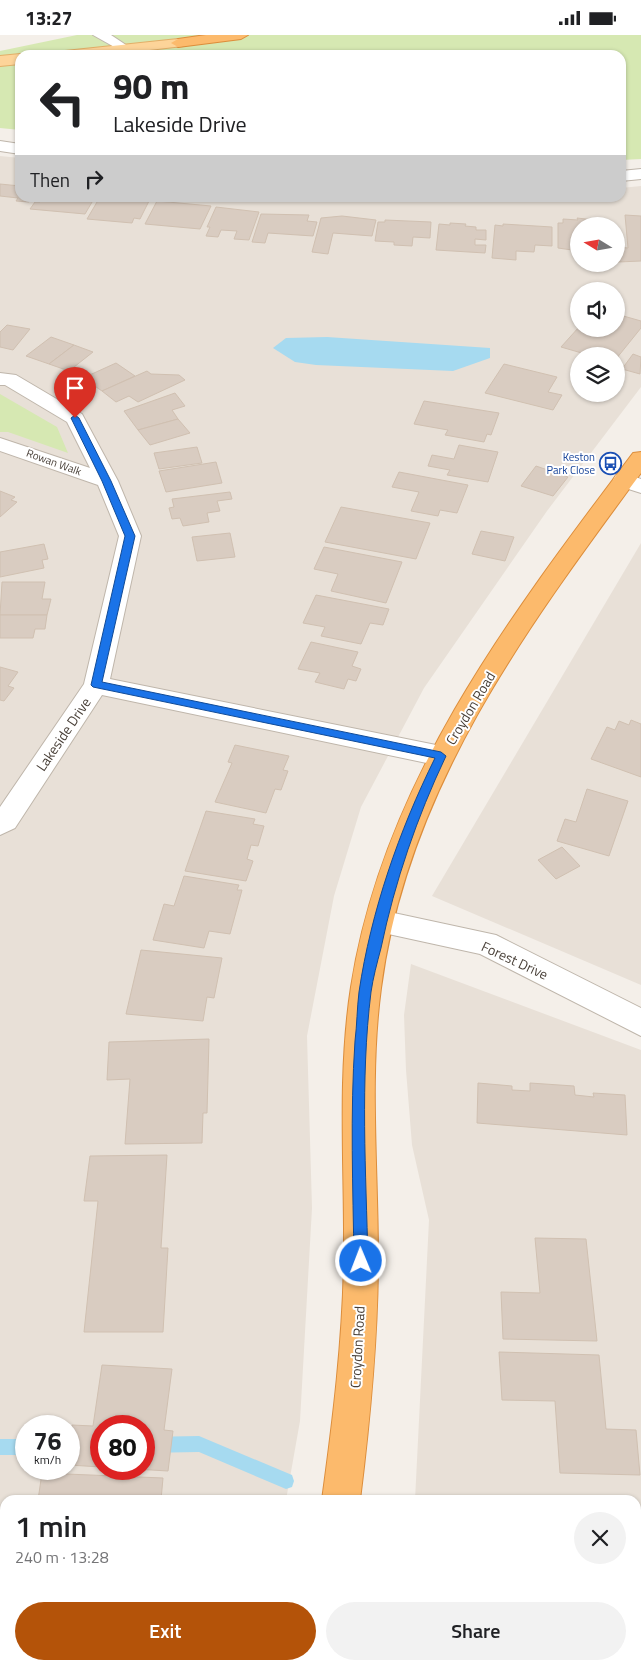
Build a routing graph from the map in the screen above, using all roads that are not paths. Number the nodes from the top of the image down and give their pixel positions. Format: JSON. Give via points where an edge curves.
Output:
{"nodes":[{"id":1,"x":100,"y":35,"type":"edge"},
{"id":2,"x":241,"y":35,"type":"edge"},
{"id":3,"x":178,"y":43,"type":"joint"},
{"id":4,"x":125,"y":49,"type":"junction"},
{"id":5,"x":115,"y":50,"type":"edge"},
{"id":6,"x":15,"y":60,"type":"edge"},
{"id":7,"x":0,"y":61,"type":"edge"},
{"id":8,"x":0,"y":146,"type":"edge"},
{"id":9,"x":15,"y":148,"type":"edge"},
{"id":10,"x":641,"y":174,"type":"edge"},
{"id":11,"x":626,"y":176,"type":"edge"},
{"id":12,"x":0,"y":379,"type":"edge"},
{"id":13,"x":0,"y":444,"type":"edge"},
{"id":14,"x":641,"y":457,"type":"edge"},
{"id":15,"x":107,"y":481,"type":"junction"},
{"id":16,"x":633,"y":483,"type":"edge"},
{"id":17,"x":96,"y":685,"type":"junction"},
{"id":18,"x":441,"y":756,"type":"junction"},
{"id":19,"x":0,"y":825,"type":"edge"},
{"id":20,"x":380,"y":922,"type":"junction"},
{"id":21,"x":641,"y":1023,"type":"edge"},
{"id":22,"x":343,"y":1495,"type":"edge"}],
"edges":[{"from":1,"to":4,"type":"street"},
{"from":2,"to":3,"type":"highway"},
{"from":3,"to":4,"type":"main road"},
{"from":4,"to":5,"type":"main road"},
{"from":6,"to":7,"type":"main road"},
{"from":8,"to":9,"type":"street"},
{"from":10,"to":11,"type":"street"},
{"from":12,"to":15,"type":"street","name":"Rowan Walk","via":[[8,379],[75,418]]},
{"from":13,"to":15,"type":"street","name":"Rowan Walk"},
{"from":14,"to":16,"type":"highway","name":"Croydon Road"},
{"from":15,"to":17,"type":"street","name":"Rowan Walk","via":[[130,536]]},
{"from":16,"to":18,"type":"highway","name":"Croydon Road","via":[[516,634]]},
{"from":17,"to":18,"type":"street","name":"Lakeside Drive"},
{"from":17,"to":19,"type":"street","name":"Lakeside Drive"},
{"from":18,"to":20,"type":"highway","name":"Croydon Road","via":[[398,860]]},
{"from":20,"to":21,"type":"street","name":"Forest Drive","via":[[486,943]]},
{"from":20,"to":22,"type":"highway","name":"Croydon Road","via":[[365,992],[360,1044],[359,1321]]}]}
